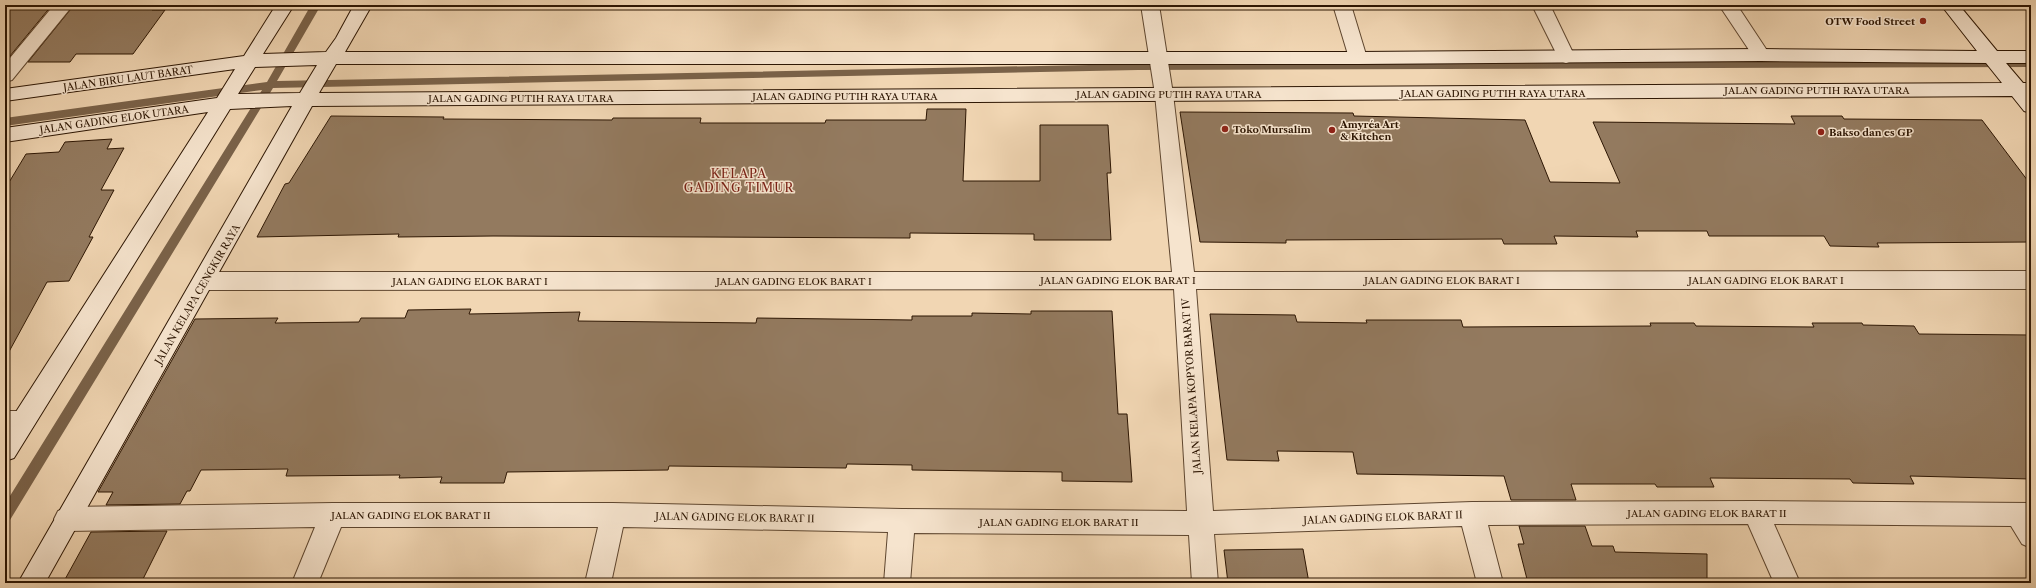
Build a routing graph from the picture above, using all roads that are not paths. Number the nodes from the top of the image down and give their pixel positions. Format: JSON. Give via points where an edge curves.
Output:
{"nodes":[{"id":1,"x":64,"y":5,"type":"edge"},
{"id":2,"x":285,"y":5,"type":"edge"},
{"id":3,"x":363,"y":5,"type":"edge"},
{"id":4,"x":1150,"y":5,"type":"edge"},
{"id":5,"x":1342,"y":5,"type":"edge"},
{"id":6,"x":1540,"y":5,"type":"edge"},
{"id":7,"x":1728,"y":5,"type":"edge"},
{"id":8,"x":1950,"y":5,"type":"edge"},
{"id":9,"x":1761,"y":56,"type":"junction"},
{"id":10,"x":1566,"y":57,"type":"junction"},
{"id":11,"x":2031,"y":57,"type":"edge"},
{"id":12,"x":1358,"y":58,"type":"junction"},
{"id":13,"x":1999,"y":59,"type":"junction"},
{"id":14,"x":1158,"y":60,"type":"junction"},
{"id":15,"x":251,"y":63,"type":"junction"},
{"id":16,"x":327,"y":63,"type":"junction"},
{"id":17,"x":5,"y":76,"type":"edge"},
{"id":18,"x":2022,"y":88,"type":"edge"},
{"id":19,"x":1164,"y":92,"type":"junction"},
{"id":20,"x":5,"y":95,"type":"edge"},
{"id":21,"x":308,"y":97,"type":"junction"},
{"id":22,"x":283,"y":100,"type":"joint"},
{"id":23,"x":228,"y":101,"type":"junction"},
{"id":24,"x":2031,"y":106,"type":"edge"},
{"id":25,"x":5,"y":135,"type":"edge"},
{"id":26,"x":1184,"y":280,"type":"junction"},
{"id":27,"x":2031,"y":280,"type":"edge"},
{"id":28,"x":204,"y":281,"type":"junction"},
{"id":29,"x":14,"y":421,"type":"edge"},
{"id":30,"x":5,"y":450,"type":"edge"},
{"id":31,"x":1756,"y":512,"type":"junction"},
{"id":32,"x":1472,"y":514,"type":"junction"},
{"id":33,"x":333,"y":515,"type":"junction"},
{"id":34,"x":614,"y":515,"type":"junction"},
{"id":35,"x":2024,"y":515,"type":"edge"},
{"id":36,"x":77,"y":518,"type":"junction"},
{"id":37,"x":902,"y":521,"type":"junction"},
{"id":38,"x":1200,"y":523,"type":"junction"},
{"id":39,"x":2031,"y":536,"type":"edge"},
{"id":40,"x":31,"y":583,"type":"edge"},
{"id":41,"x":305,"y":583,"type":"edge"},
{"id":42,"x":598,"y":583,"type":"edge"},
{"id":43,"x":897,"y":583,"type":"edge"},
{"id":44,"x":1205,"y":583,"type":"edge"},
{"id":45,"x":1490,"y":583,"type":"edge"},
{"id":46,"x":1787,"y":583,"type":"edge"}],
"edges":[{"from":1,"to":17,"type":"street"},
{"from":2,"to":15,"type":"street"},
{"from":3,"to":16,"type":"street","name":"JALAN KELAPA CENGKIR RAYA","via":[[344,40]]},
{"from":4,"to":14,"type":"street","name":"JALAN KELAPA KOPYOR BARAT IV"},
{"from":5,"to":12,"type":"street"},
{"from":6,"to":10,"type":"street"},
{"from":7,"to":9,"type":"street"},
{"from":8,"to":13,"type":"street"},
{"from":9,"to":10,"type":"street"},
{"from":9,"to":13,"type":"street"},
{"from":10,"to":12,"type":"street"},
{"from":11,"to":13,"type":"street"},
{"from":12,"to":14,"type":"street"},
{"from":13,"to":18,"type":"street"},
{"from":14,"to":16,"type":"street"},
{"from":14,"to":19,"type":"street","name":"JALAN KELAPA KOPYOR BARAT IV"},
{"from":15,"to":16,"type":"street","name":"JALAN BIRU LAUT BARAT","via":[[307,60]]},
{"from":15,"to":20,"type":"street","name":"JALAN BIRU LAUT BARAT"},
{"from":15,"to":23,"type":"street"},
{"from":16,"to":21,"type":"street","name":"JALAN KELAPA CENGKIR RAYA"},
{"from":18,"to":19,"type":"street","name":"JALAN GADING PUTIH RAYA UTARA"},
{"from":18,"to":24,"type":"street"},
{"from":19,"to":21,"type":"street","name":"JALAN GADING PUTIH RAYA UTARA"},
{"from":19,"to":26,"type":"street","name":"JALAN KELAPA KOPYOR BARAT IV"},
{"from":21,"to":22,"type":"street","name":"JALAN GADING PUTIH RAYA UTARA"},
{"from":21,"to":28,"type":"street","name":"JALAN KELAPA CENGKIR RAYA"},
{"from":22,"to":23,"type":"street","name":"JALAN GADING ELOK UTARA"},
{"from":23,"to":25,"type":"street","name":"JALAN GADING ELOK UTARA"},
{"from":23,"to":29,"type":"street"},
{"from":26,"to":27,"type":"street","name":"JALAN GADING ELOK BARAT I"},
{"from":26,"to":28,"type":"street","name":"JALAN GADING ELOK BARAT I"},
{"from":26,"to":38,"type":"street","name":"JALAN KELAPA KOPYOR BARAT IV"},
{"from":28,"to":36,"type":"street","name":"JALAN KELAPA CENGKIR RAYA"},
{"from":29,"to":30,"type":"street"},
{"from":31,"to":32,"type":"street","name":"JALAN GADING ELOK BARAT II"},
{"from":31,"to":35,"type":"street","name":"JALAN GADING ELOK BARAT II"},
{"from":31,"to":46,"type":"street"},
{"from":32,"to":38,"type":"street","name":"JALAN GADING ELOK BARAT II"},
{"from":32,"to":45,"type":"street"},
{"from":33,"to":34,"type":"street","name":"JALAN GADING ELOK BARAT II"},
{"from":33,"to":36,"type":"street","name":"JALAN GADING ELOK BARAT II"},
{"from":33,"to":41,"type":"street"},
{"from":34,"to":37,"type":"street","name":"JALAN GADING ELOK BARAT II"},
{"from":34,"to":42,"type":"street"},
{"from":35,"to":39,"type":"street"},
{"from":36,"to":40,"type":"street","name":"JALAN KELAPA CENGKIR RAYA"},
{"from":37,"to":38,"type":"street","name":"JALAN GADING ELOK BARAT II"},
{"from":37,"to":43,"type":"street"},
{"from":38,"to":44,"type":"street","name":"JALAN KELAPA KOPYOR BARAT IV"}]}
